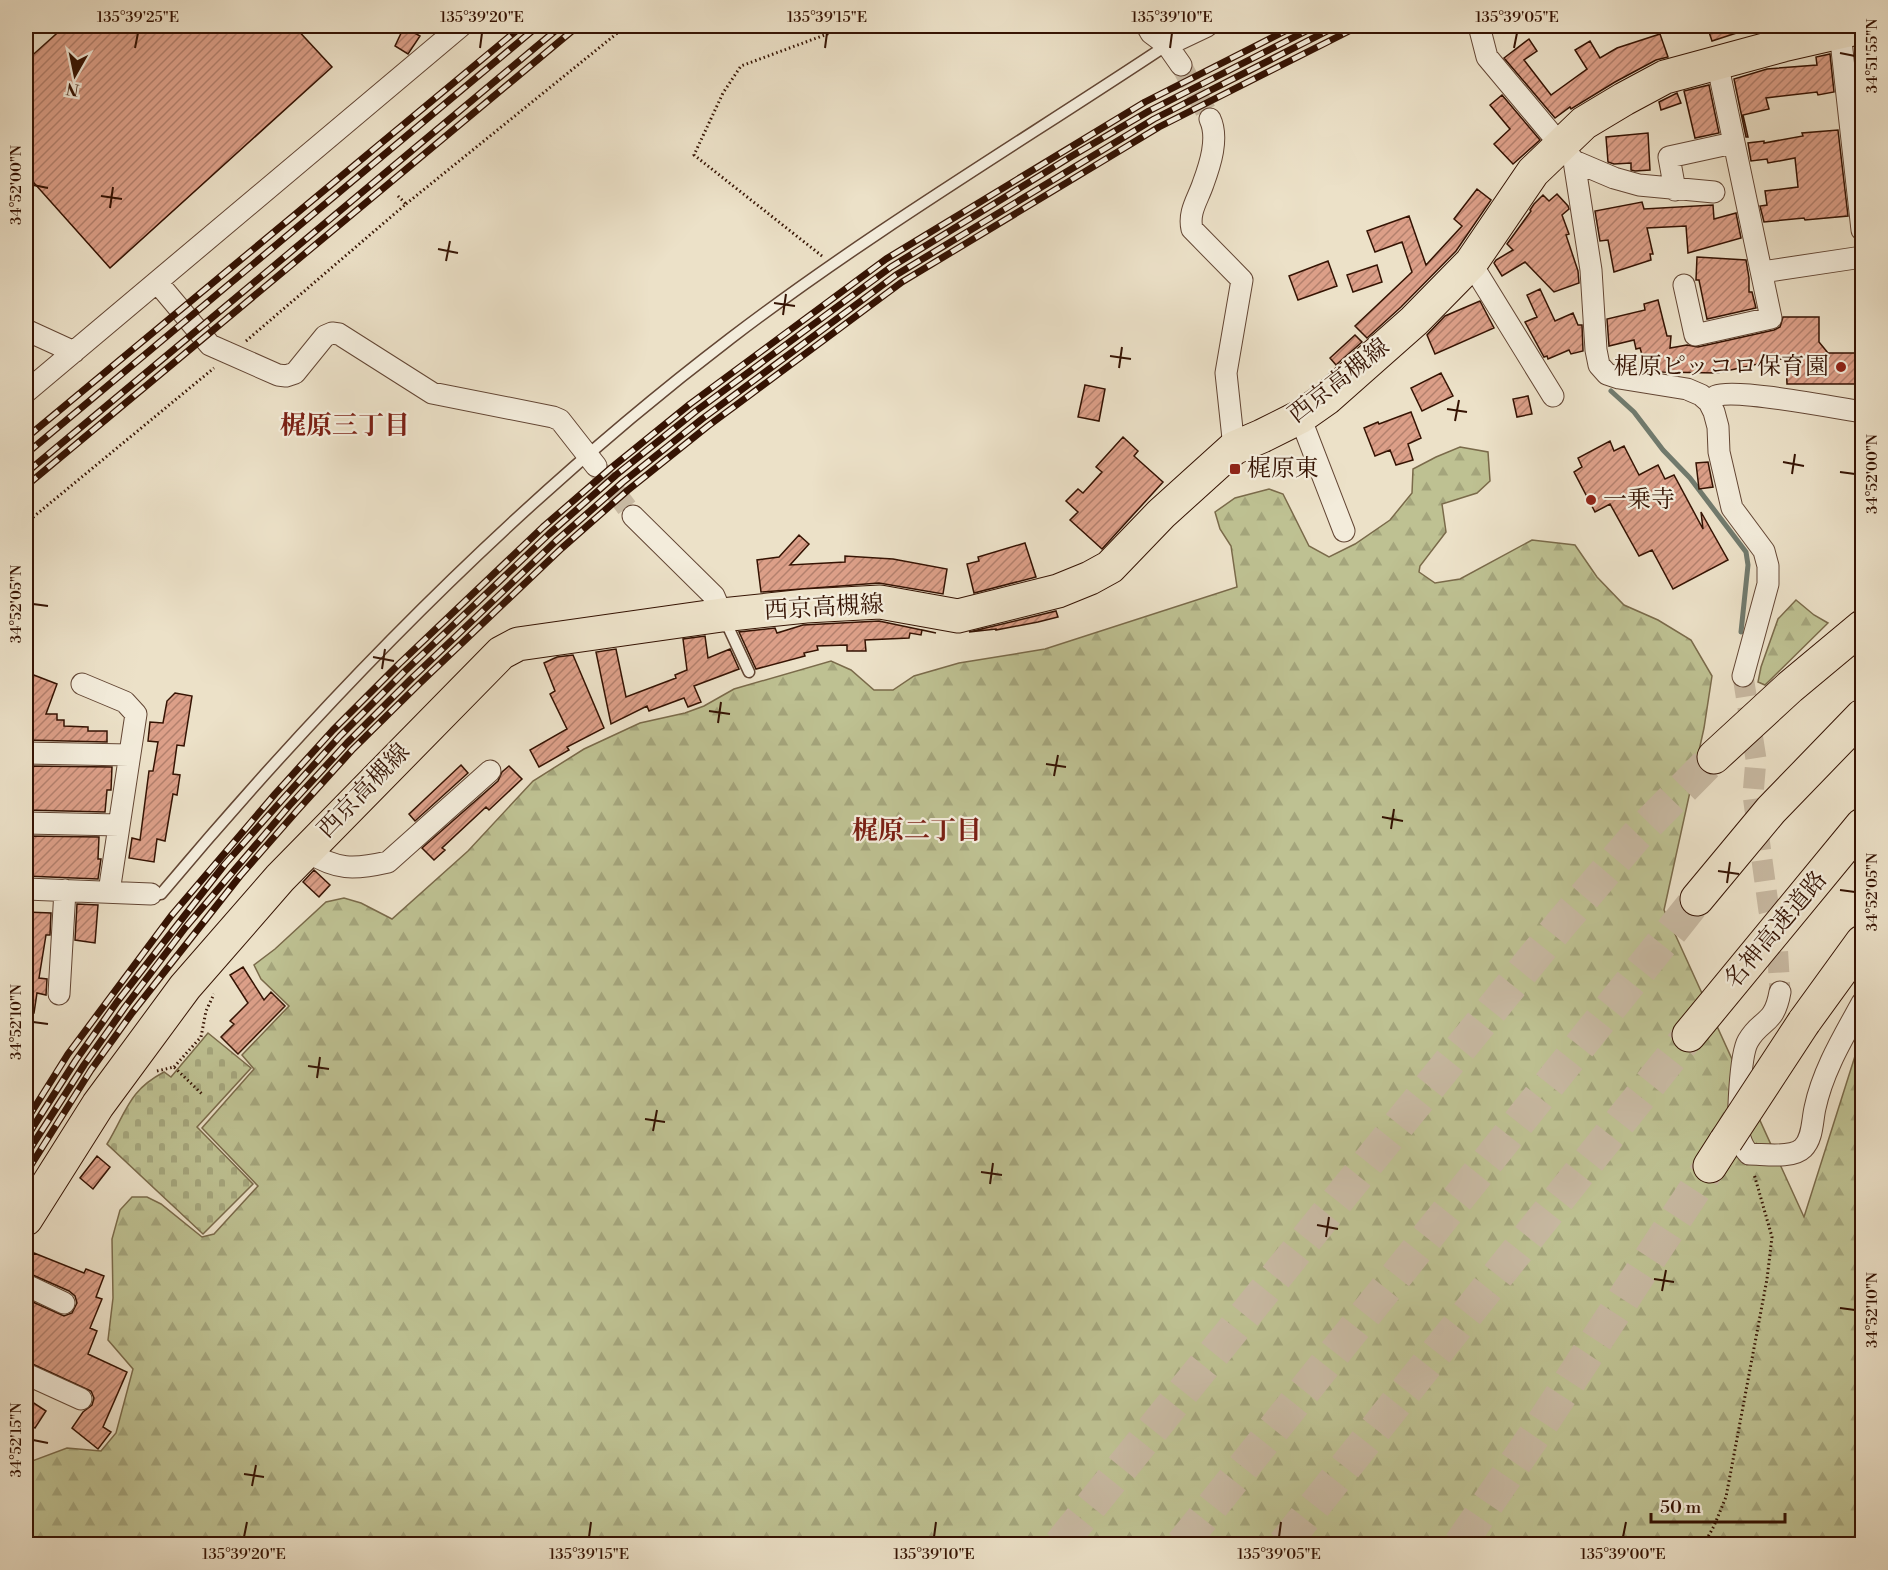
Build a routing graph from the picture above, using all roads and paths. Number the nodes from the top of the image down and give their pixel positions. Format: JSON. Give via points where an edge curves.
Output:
{"nodes":[{"id":1,"x":461,"y":26,"type":"edge"},
{"id":2,"x":626,"y":26,"type":"edge"},
{"id":3,"x":849,"y":26,"type":"edge"},
{"id":4,"x":1147,"y":26,"type":"edge"},
{"id":5,"x":1207,"y":26,"type":"edge"},
{"id":6,"x":1479,"y":26,"type":"edge"},
{"id":7,"x":1851,"y":30,"type":"edge"},
{"id":8,"x":1781,"y":35,"type":"edge"},
{"id":9,"x":1167,"y":45,"type":"junction"},
{"id":10,"x":1717,"y":62,"type":"junction"},
{"id":11,"x":1180,"y":65,"type":"tunnel mouth"},
{"id":12,"x":1210,"y":119,"type":"tunnel mouth"},
{"id":13,"x":1733,"y":143,"type":"junction"},
{"id":14,"x":1568,"y":153,"type":"junction"},
{"id":15,"x":1675,"y":190,"type":"junction"},
{"id":16,"x":1714,"y":192,"type":"dead end"},
{"id":17,"x":406,"y":204,"type":"dead end"},
{"id":18,"x":1863,"y":230,"type":"edge"},
{"id":19,"x":1863,"y":256,"type":"edge"},
{"id":20,"x":1471,"y":263,"type":"junction"},
{"id":21,"x":832,"y":264,"type":"junction"},
{"id":22,"x":1762,"y":272,"type":"junction"},
{"id":23,"x":157,"y":282,"type":"junction"},
{"id":24,"x":1684,"y":285,"type":"dead end"},
{"id":25,"x":26,"y":330,"type":"edge"},
{"id":26,"x":74,"y":352,"type":"junction"},
{"id":27,"x":26,"y":392,"type":"edge"},
{"id":28,"x":1553,"y":396,"type":"dead end"},
{"id":29,"x":1708,"y":402,"type":"junction"},
{"id":30,"x":1863,"y":412,"type":"edge"},
{"id":31,"x":1300,"y":417,"type":"junction"},
{"id":32,"x":1233,"y":448,"type":"junction"},
{"id":33,"x":592,"y":461,"type":"junction"},
{"id":34,"x":633,"y":516,"type":"tunnel mouth"},
{"id":35,"x":1344,"y":531,"type":"dead end"},
{"id":36,"x":722,"y":615,"type":"junction"},
{"id":37,"x":1863,"y":627,"type":"edge"},
{"id":38,"x":749,"y":672,"type":"dead end"},
{"id":39,"x":1743,"y":676,"type":"tunnel mouth"},
{"id":40,"x":82,"y":684,"type":"dead end"},
{"id":41,"x":1863,"y":716,"type":"edge"},
{"id":42,"x":26,"y":753,"type":"edge"},
{"id":43,"x":129,"y":755,"type":"junction"},
{"id":44,"x":1714,"y":757,"type":"tunnel mouth"},
{"id":45,"x":490,"y":771,"type":"dead end"},
{"id":46,"x":26,"y":824,"type":"edge"},
{"id":47,"x":119,"y":825,"type":"junction"},
{"id":48,"x":1863,"y":825,"type":"edge"},
{"id":49,"x":306,"y":851,"type":"junction"},
{"id":50,"x":26,"y":889,"type":"edge"},
{"id":51,"x":65,"y":890,"type":"junction"},
{"id":52,"x":110,"y":892,"type":"junction"},
{"id":53,"x":151,"y":894,"type":"joint"},
{"id":54,"x":1697,"y":899,"type":"tunnel mouth"},
{"id":55,"x":1863,"y":942,"type":"edge"},
{"id":56,"x":217,"y":987,"type":"dead end"},
{"id":57,"x":1780,"y":992,"type":"tunnel mouth"},
{"id":58,"x":59,"y":994,"type":"dead end"},
{"id":59,"x":1863,"y":1003,"type":"edge"},
{"id":60,"x":1689,"y":1035,"type":"tunnel mouth"},
{"id":61,"x":174,"y":1067,"type":"dead end"},
{"id":62,"x":1728,"y":1154,"type":"junction"},
{"id":63,"x":26,"y":1219,"type":"edge"},
{"id":64,"x":26,"y":1285,"type":"edge"},
{"id":65,"x":64,"y":1303,"type":"dead end"},
{"id":66,"x":26,"y":1374,"type":"edge"},
{"id":67,"x":81,"y":1399,"type":"dead end"},
{"id":68,"x":1704,"y":1545,"type":"edge"}],
"edges":[{"from":1,"to":23,"type":"street"},
{"from":2,"to":17,"type":"path"},
{"from":3,"to":21,"type":"path","via":[[741,66],[723,93],[694,155]]},
{"from":4,"to":9,"type":"street"},
{"from":5,"to":9,"type":"street"},
{"from":6,"to":14,"type":"street","via":[[1487,57]]},
{"from":7,"to":8,"type":"main road","name":"西京高槻線"},
{"from":7,"to":18,"type":"street"},
{"from":8,"to":10,"type":"main road","name":"西京高槻線"},
{"from":9,"to":11,"type":"street"},
{"from":9,"to":21,"type":"lane"},
{"from":10,"to":13,"type":"street"},
{"from":10,"to":14,"type":"main road","name":"西京高槻線","via":[[1665,77],[1584,123]]},
{"from":12,"to":32,"type":"street","via":[[1214,141],[1190,220],[1192,229],[1242,280],[1226,373]]},
{"from":13,"to":15,"type":"street","via":[[1669,157]]},
{"from":13,"to":22,"type":"street"},
{"from":14,"to":15,"type":"street","via":[[1603,174]]},
{"from":14,"to":20,"type":"main road","name":"西京高槻線","via":[[1533,172]]},
{"from":14,"to":29,"type":"street","via":[[1591,270],[1599,365],[1607,374],[1687,389]]},
{"from":15,"to":16,"type":"street"},
{"from":19,"to":22,"type":"street"},
{"from":20,"to":28,"type":"street"},
{"from":20,"to":31,"type":"main road","name":"西京高槻線","via":[[1414,321]]},
{"from":21,"to":33,"type":"lane","via":[[730,339]]},
{"from":22,"to":24,"type":"street","via":[[1771,318],[1690,336]]},
{"from":23,"to":26,"type":"street"},
{"from":23,"to":33,"type":"street","via":[[210,345],[278,375],[296,373],[325,336],[339,334],[432,393],[560,420]]},
{"from":25,"to":26,"type":"street"},
{"from":26,"to":27,"type":"street"},
{"from":29,"to":30,"type":"street","via":[[1722,395],[1753,396]]},
{"from":29,"to":39,"type":"street","via":[[1718,427],[1719,452],[1732,508],[1764,551],[1768,566],[1768,584]]},
{"from":31,"to":32,"type":"main road","name":"西京高槻線"},
{"from":31,"to":35,"type":"street"},
{"from":32,"to":36,"type":"main road","name":"西京高槻線","via":[[1110,567],[1058,591],[958,616],[880,602]]},
{"from":33,"to":53,"type":"lane","via":[[435,596],[290,746],[161,894]]},
{"from":34,"to":36,"type":"street","via":[[714,597]]},
{"from":36,"to":38,"type":"lane"},
{"from":36,"to":49,"type":"main road","name":"西京高槻線","via":[[509,648],[484,668]]},
{"from":37,"to":44,"type":"main road"},
{"from":40,"to":43,"type":"street","via":[[125,702],[136,714]]},
{"from":41,"to":54,"type":"main road","via":[[1772,810]]},
{"from":42,"to":43,"type":"street"},
{"from":43,"to":47,"type":"street"},
{"from":45,"to":49,"type":"street","via":[[388,862],[337,867]]},
{"from":46,"to":47,"type":"street"},
{"from":47,"to":52,"type":"street"},
{"from":48,"to":60,"type":"main road","name":"名神高速道路"},
{"from":49,"to":63,"type":"main road","name":"西京高槻線","via":[[185,987],[98,1105]]},
{"from":50,"to":51,"type":"street"},
{"from":51,"to":52,"type":"street"},
{"from":51,"to":58,"type":"street"},
{"from":52,"to":53,"type":"street"},
{"from":55,"to":62,"type":"main road","bridge":true,"via":[[1804,1022]]},
{"from":56,"to":61,"type":"path","via":[[206,1011],[201,1037]]},
{"from":57,"to":62,"type":"street","via":[[1772,1017],[1746,1043],[1739,1130],[1743,1148]]},
{"from":59,"to":62,"type":"street","via":[[1826,1073],[1810,1136],[1802,1149],[1788,1154]]},
{"from":62,"to":68,"type":"path","via":[[1772,1237],[1726,1497]]},
{"from":64,"to":65,"type":"street"},
{"from":66,"to":67,"type":"street"}]}
